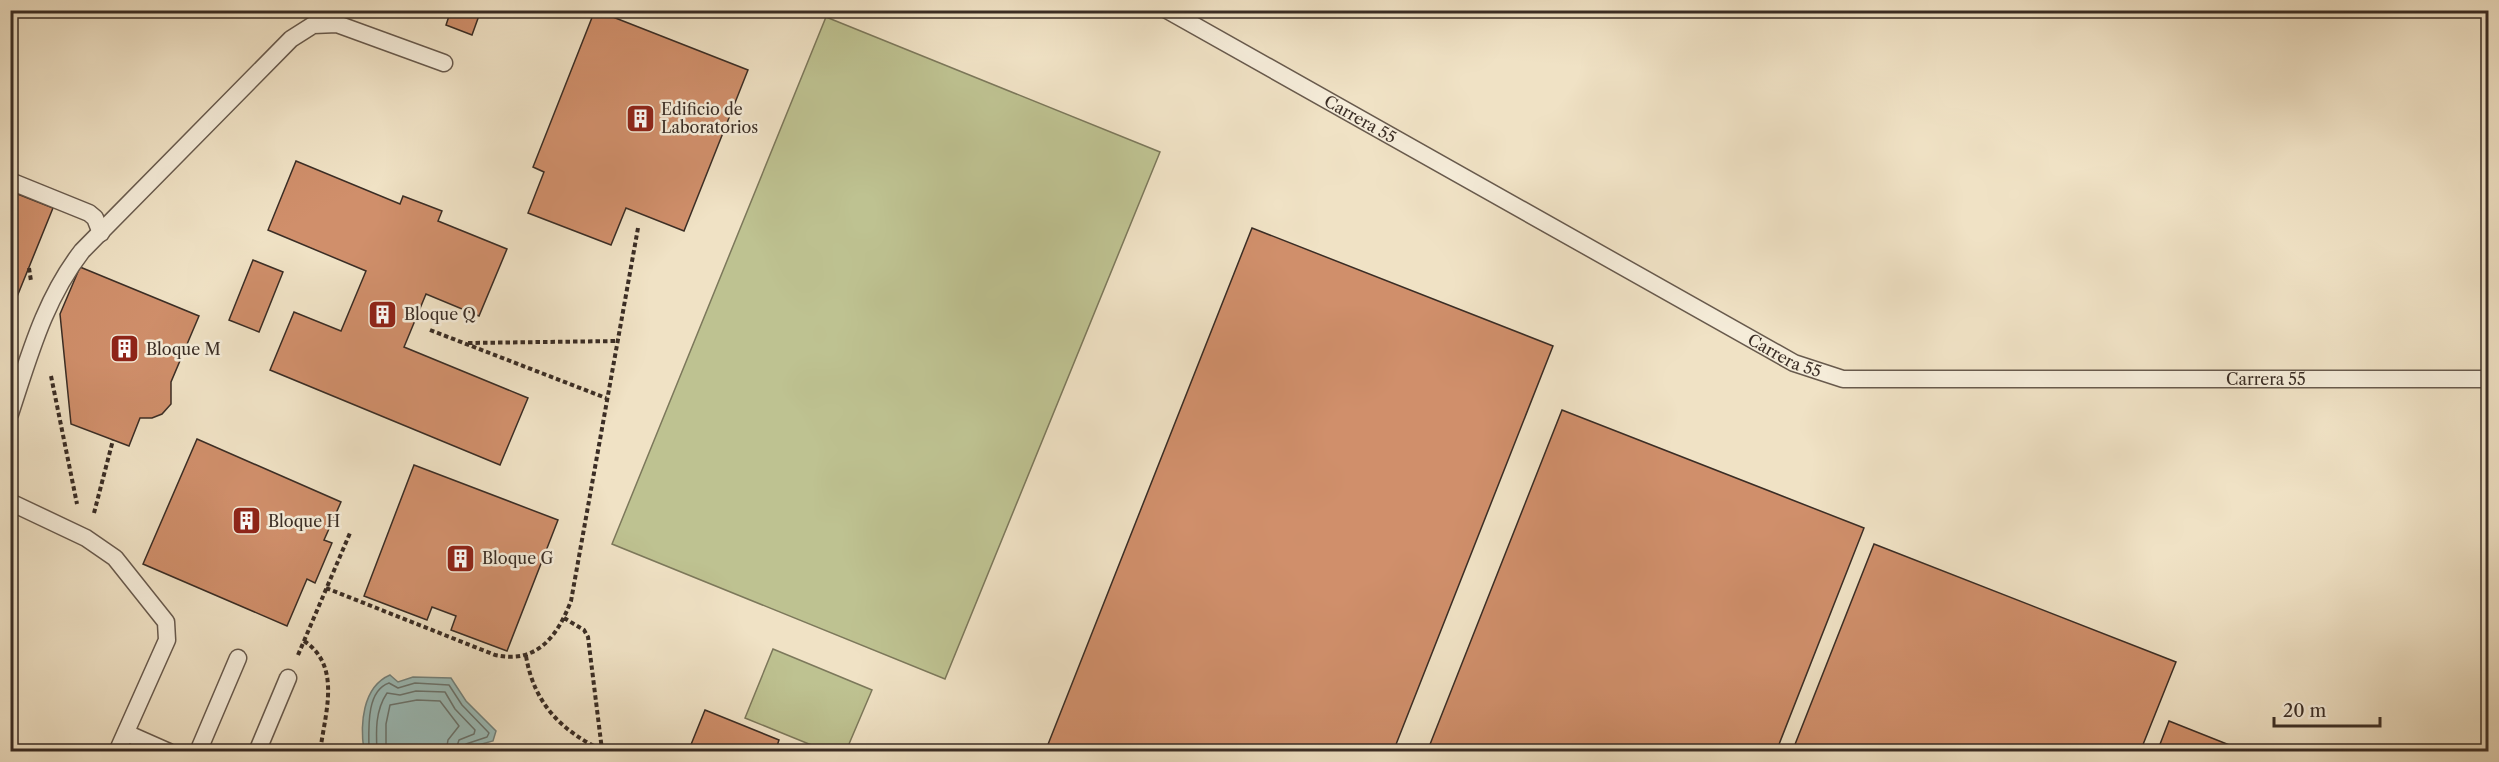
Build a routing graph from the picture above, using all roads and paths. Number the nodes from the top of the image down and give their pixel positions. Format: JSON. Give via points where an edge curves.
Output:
{"nodes":[{"id":1,"x":322,"y":10,"type":"edge"},
{"id":2,"x":1167,"y":10,"type":"edge"},
{"id":3,"x":337,"y":24,"type":"junction"},
{"id":4,"x":444,"y":63,"type":"dead end"},
{"id":5,"x":10,"y":181,"type":"edge"},
{"id":6,"x":638,"y":228,"type":"dead end"},
{"id":7,"x":101,"y":233,"type":"junction"},
{"id":8,"x":29,"y":268,"type":"dead end"},
{"id":9,"x":40,"y":323,"type":"junction"},
{"id":10,"x":430,"y":330,"type":"dead end"},
{"id":11,"x":617,"y":341,"type":"junction"},
{"id":12,"x":465,"y":344,"type":"junction"},
{"id":13,"x":49,"y":369,"type":"dead end"},
{"id":14,"x":2488,"y":379,"type":"edge"},
{"id":15,"x":606,"y":398,"type":"junction"},
{"id":16,"x":10,"y":414,"type":"edge"},
{"id":17,"x":113,"y":440,"type":"dead end"},
{"id":18,"x":10,"y":502,"type":"edge"},
{"id":19,"x":77,"y":506,"type":"dead end"},
{"id":20,"x":92,"y":523,"type":"dead end"},
{"id":21,"x":350,"y":533,"type":"dead end"},
{"id":22,"x":326,"y":588,"type":"junction"},
{"id":23,"x":564,"y":618,"type":"junction"},
{"id":24,"x":304,"y":641,"type":"junction"},
{"id":25,"x":526,"y":656,"type":"junction"},
{"id":26,"x":238,"y":658,"type":"dead end"},
{"id":27,"x":288,"y":678,"type":"joint"},
{"id":28,"x":126,"y":733,"type":"junction"},
{"id":29,"x":604,"y":751,"type":"edge"},
{"id":30,"x":117,"y":752,"type":"edge"},
{"id":31,"x":169,"y":752,"type":"edge"},
{"id":32,"x":198,"y":752,"type":"edge"},
{"id":33,"x":257,"y":752,"type":"edge"},
{"id":34,"x":320,"y":752,"type":"edge"}],
"edges":[{"from":1,"to":3,"type":"lane"},
{"from":2,"to":14,"type":"lane","name":"Carrera 55","via":[[1794,363],[1844,379]]},
{"from":3,"to":4,"type":"lane"},
{"from":3,"to":7,"type":"lane","via":[[313,25],[291,39]]},
{"from":5,"to":7,"type":"lane","via":[[89,213]]},
{"from":6,"to":11,"type":"path"},
{"from":7,"to":9,"type":"lane","via":[[67,270]]},
{"from":8,"to":9,"type":"path"},
{"from":9,"to":16,"type":"lane"},
{"from":10,"to":12,"type":"path"},
{"from":11,"to":12,"type":"path"},
{"from":11,"to":15,"type":"path"},
{"from":12,"to":15,"type":"path"},
{"from":13,"to":19,"type":"path"},
{"from":15,"to":23,"type":"path","via":[[571,601]]},
{"from":17,"to":20,"type":"path"},
{"from":18,"to":28,"type":"lane","via":[[101,548],[127,571],[166,622],[167,640]]},
{"from":21,"to":22,"type":"path"},
{"from":22,"to":24,"type":"path"},
{"from":22,"to":25,"type":"path","via":[[495,655],[511,659]]},
{"from":23,"to":25,"type":"path","via":[[550,639]]},
{"from":23,"to":29,"type":"path","via":[[588,637]]},
{"from":24,"to":27,"type":"path"},
{"from":24,"to":34,"type":"path","via":[[315,648],[327,668]]},
{"from":25,"to":29,"type":"path","via":[[534,688],[550,713],[582,740]]},
{"from":26,"to":32,"type":"lane"},
{"from":27,"to":33,"type":"lane"},
{"from":28,"to":30,"type":"lane"},
{"from":28,"to":31,"type":"lane"}]}
